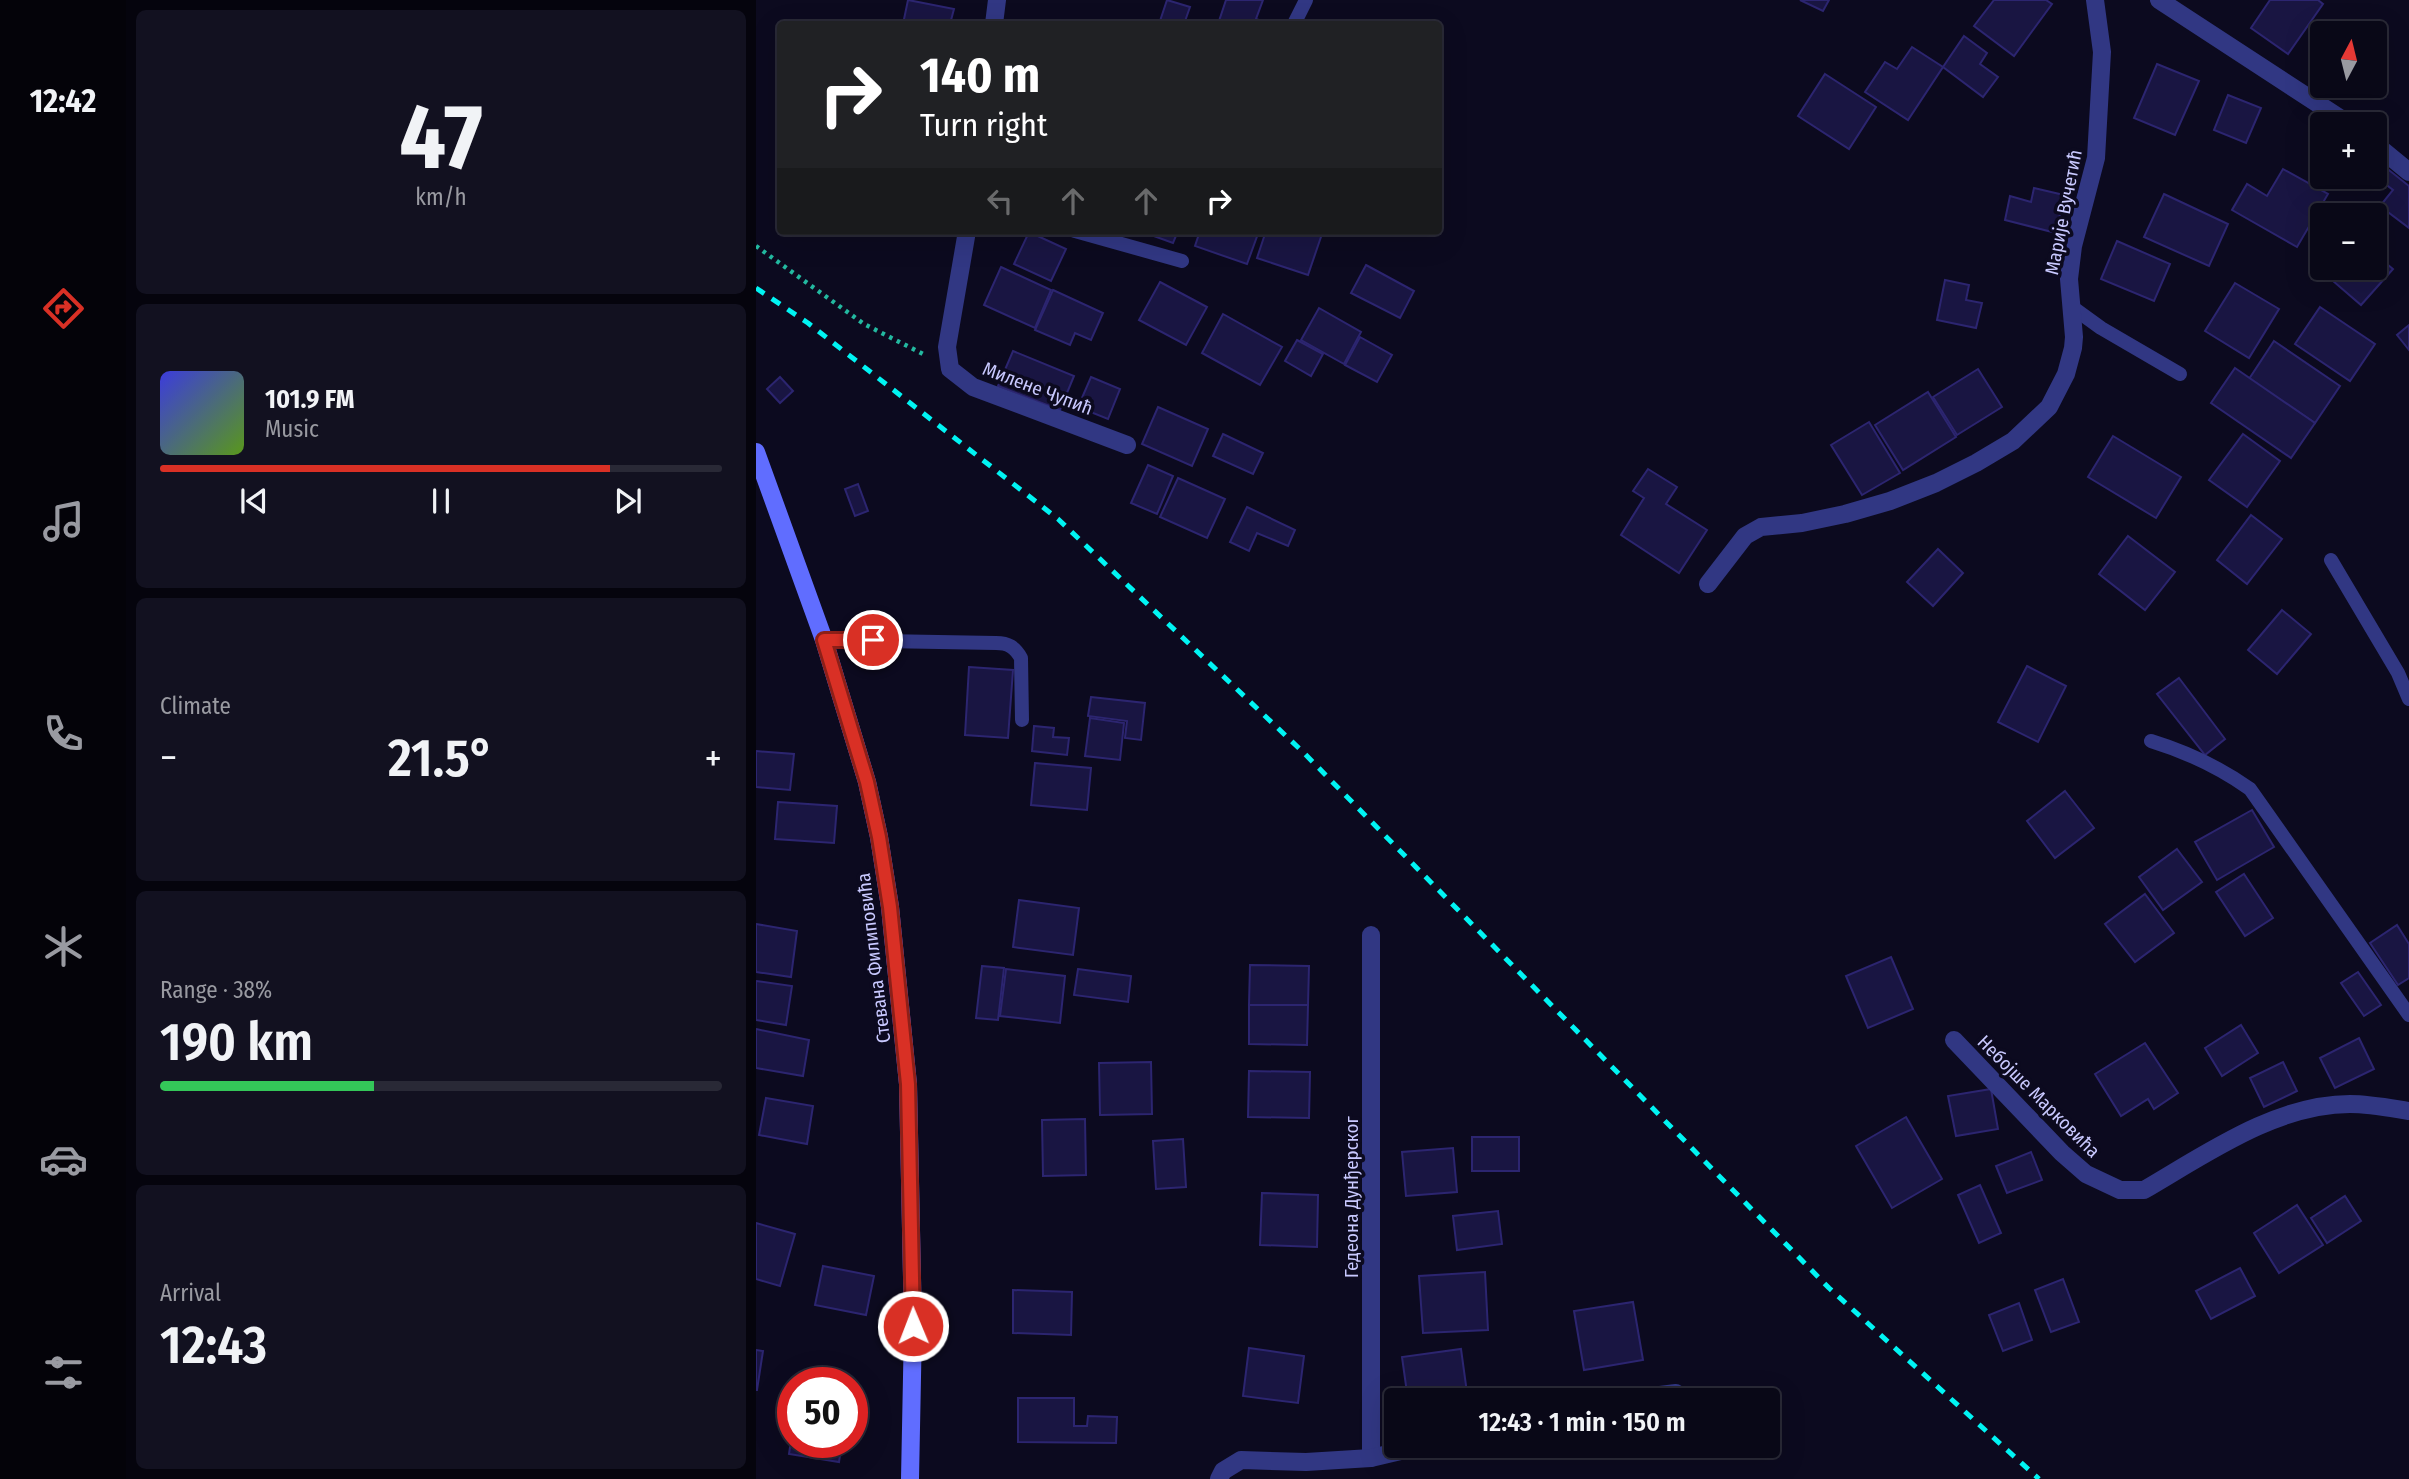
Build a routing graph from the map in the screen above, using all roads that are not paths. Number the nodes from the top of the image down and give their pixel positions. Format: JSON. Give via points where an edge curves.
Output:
{"nodes":[{"id":1,"x":997,"y":0,"type":"edge"},
{"id":2,"x":1306,"y":0,"type":"edge"},
{"id":3,"x":2095,"y":0,"type":"edge"},
{"id":4,"x":2159,"y":0,"type":"edge"},
{"id":5,"x":995,"y":21,"type":"edge"},
{"id":6,"x":1296,"y":21,"type":"edge"},
{"id":7,"x":2331,"y":112,"type":"edge"},
{"id":8,"x":2387,"y":154,"type":"edge"},
{"id":9,"x":2409,"y":172,"type":"edge"},
{"id":10,"x":966,"y":235,"type":"edge"},
{"id":11,"x":1089,"y":235,"type":"edge"},
{"id":12,"x":1182,"y":261,"type":"dead end"},
{"id":13,"x":2072,"y":307,"type":"junction"},
{"id":14,"x":2180,"y":374,"type":"dead end"},
{"id":15,"x":1127,"y":445,"type":"dead end"},
{"id":16,"x":756,"y":452,"type":"edge"},
{"id":17,"x":2331,"y":560,"type":"dead end"},
{"id":18,"x":1707,"y":584,"type":"dead end"},
{"id":19,"x":824,"y":640,"type":"junction"},
{"id":20,"x":2409,"y":699,"type":"edge"},
{"id":21,"x":1022,"y":720,"type":"dead end"},
{"id":22,"x":2151,"y":740,"type":"dead end"},
{"id":23,"x":1371,"y":935,"type":"dead end"},
{"id":24,"x":2409,"y":1015,"type":"edge"},
{"id":25,"x":1954,"y":1040,"type":"dead end"},
{"id":26,"x":2409,"y":1111,"type":"edge"},
{"id":27,"x":1384,"y":1455,"type":"edge"},
{"id":28,"x":1371,"y":1458,"type":"junction"},
{"id":29,"x":911,"y":1479,"type":"edge"},
{"id":30,"x":1219,"y":1479,"type":"edge"}],
"edges":[{"from":1,"to":5,"type":"street"},
{"from":2,"to":6,"type":"lane"},
{"from":3,"to":13,"type":"street","name":"Марије Вучетић","via":[[2102,52],[2096,158],[2073,246]]},
{"from":4,"to":7,"type":"street"},
{"from":8,"to":9,"type":"street"},
{"from":10,"to":15,"type":"street","name":"Милене Чупић","via":[[947,347],[950,369],[973,387]]},
{"from":11,"to":12,"type":"lane"},
{"from":13,"to":14,"type":"lane"},
{"from":13,"to":18,"type":"street","name":"Марије Вучетић","via":[[2073,348],[2062,385],[2049,407],[2013,441],[1976,463],[1890,501],[1802,523],[1761,527],[1745,536]]},
{"from":16,"to":19,"type":"main road","name":"Стевана Филиповића"},
{"from":17,"to":20,"type":"lane"},
{"from":19,"to":21,"type":"lane","via":[[1009,645],[1021,658]]},
{"from":19,"to":29,"type":"main road","name":"Стевана Филиповића","via":[[870,793],[900,984],[908,1097]]},
{"from":22,"to":24,"type":"lane","via":[[2228,773],[2250,789]]},
{"from":23,"to":28,"type":"street","name":"Гедеона Дунђерског"},
{"from":25,"to":26,"type":"street","name":"Небојше Марковића","via":[[2062,1153],[2086,1174],[2120,1190],[2144,1190],[2271,1119],[2350,1104]]},
{"from":27,"to":28,"type":"street"},
{"from":28,"to":30,"type":"street","via":[[1241,1460]]}]}
